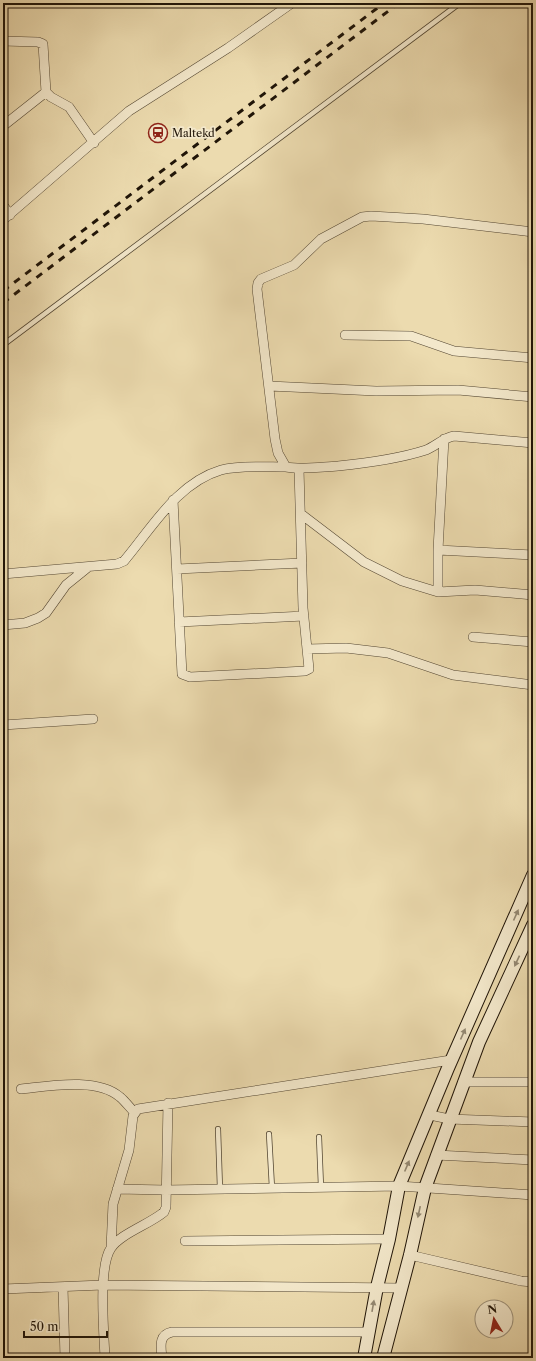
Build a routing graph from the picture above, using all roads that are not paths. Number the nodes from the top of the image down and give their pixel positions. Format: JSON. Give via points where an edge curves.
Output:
{"nodes":[{"id":1,"x":292,"y":3,"type":"edge"},
{"id":2,"x":460,"y":3,"type":"edge"},
{"id":3,"x":3,"y":41,"type":"edge"},
{"id":4,"x":46,"y":92,"type":"junction"},
{"id":5,"x":3,"y":126,"type":"edge"},
{"id":6,"x":94,"y":143,"type":"junction"},
{"id":7,"x":3,"y":206,"type":"edge"},
{"id":8,"x":6,"y":218,"type":"edge"},
{"id":9,"x":533,"y":232,"type":"edge"},
{"id":10,"x":345,"y":335,"type":"dead end"},
{"id":11,"x":3,"y":345,"type":"edge"},
{"id":12,"x":533,"y":358,"type":"edge"},
{"id":13,"x":269,"y":386,"type":"junction"},
{"id":14,"x":533,"y":397,"type":"edge"},
{"id":15,"x":444,"y":439,"type":"junction"},
{"id":16,"x":533,"y":443,"type":"edge"},
{"id":17,"x":286,"y":467,"type":"junction"},
{"id":18,"x":299,"y":469,"type":"junction"},
{"id":19,"x":173,"y":500,"type":"junction"},
{"id":20,"x":301,"y":514,"type":"junction"},
{"id":21,"x":438,"y":550,"type":"junction"},
{"id":22,"x":533,"y":555,"type":"edge"},
{"id":23,"x":302,"y":563,"type":"junction"},
{"id":24,"x":87,"y":568,"type":"junction"},
{"id":25,"x":176,"y":569,"type":"junction"},
{"id":26,"x":3,"y":574,"type":"edge"},
{"id":27,"x":438,"y":592,"type":"junction"},
{"id":28,"x":533,"y":595,"type":"edge"},
{"id":29,"x":304,"y":616,"type":"junction"},
{"id":30,"x":179,"y":622,"type":"junction"},
{"id":31,"x":3,"y":625,"type":"edge"},
{"id":32,"x":473,"y":637,"type":"dead end"},
{"id":33,"x":533,"y":642,"type":"edge"},
{"id":34,"x":307,"y":649,"type":"junction"},
{"id":35,"x":533,"y":685,"type":"edge"},
{"id":36,"x":93,"y":719,"type":"dead end"},
{"id":37,"x":3,"y":725,"type":"edge"},
{"id":38,"x":533,"y":875,"type":"edge"},
{"id":39,"x":533,"y":925,"type":"edge"},
{"id":40,"x":451,"y":1060,"type":"junction"},
{"id":41,"x":463,"y":1082,"type":"junction"},
{"id":42,"x":533,"y":1082,"type":"edge"},
{"id":43,"x":21,"y":1089,"type":"dead end"},
{"id":44,"x":168,"y":1103,"type":"junction"},
{"id":45,"x":135,"y":1113,"type":"junction"},
{"id":46,"x":430,"y":1115,"type":"junction"},
{"id":47,"x":449,"y":1119,"type":"junction"},
{"id":48,"x":533,"y":1122,"type":"edge"},
{"id":49,"x":218,"y":1129,"type":"dead end"},
{"id":50,"x":270,"y":1134,"type":"dead end"},
{"id":51,"x":319,"y":1137,"type":"dead end"},
{"id":52,"x":436,"y":1155,"type":"junction"},
{"id":53,"x":533,"y":1160,"type":"edge"},
{"id":54,"x":399,"y":1186,"type":"junction"},
{"id":55,"x":320,"y":1187,"type":"junction"},
{"id":56,"x":272,"y":1188,"type":"junction"},
{"id":57,"x":425,"y":1188,"type":"junction"},
{"id":58,"x":117,"y":1189,"type":"junction"},
{"id":59,"x":220,"y":1189,"type":"junction"},
{"id":60,"x":166,"y":1190,"type":"junction"},
{"id":61,"x":533,"y":1195,"type":"edge"},
{"id":62,"x":389,"y":1240,"type":"junction"},
{"id":63,"x":184,"y":1241,"type":"dead end"},
{"id":64,"x":111,"y":1248,"type":"junction"},
{"id":65,"x":410,"y":1256,"type":"junction"},
{"id":66,"x":533,"y":1282,"type":"edge"},
{"id":67,"x":103,"y":1285,"type":"junction"},
{"id":68,"x":63,"y":1287,"type":"junction"},
{"id":69,"x":376,"y":1287,"type":"junction"},
{"id":70,"x":401,"y":1288,"type":"junction"},
{"id":71,"x":3,"y":1289,"type":"edge"},
{"id":72,"x":369,"y":1332,"type":"junction"},
{"id":73,"x":65,"y":1358,"type":"edge"},
{"id":74,"x":105,"y":1358,"type":"edge"},
{"id":75,"x":162,"y":1358,"type":"edge"},
{"id":76,"x":364,"y":1358,"type":"edge"},
{"id":77,"x":383,"y":1358,"type":"edge"}],
"edges":[{"from":1,"to":6,"type":"street","via":[[228,48],[129,111],[106,129]]},
{"from":2,"to":11,"type":"lane"},
{"from":3,"to":4,"type":"street","via":[[43,44]]},
{"from":4,"to":5,"type":"street"},
{"from":4,"to":6,"type":"street","via":[[69,107]]},
{"from":6,"to":8,"type":"street"},
{"from":7,"to":8,"type":"street"},
{"from":9,"to":13,"type":"street","via":[[423,219],[371,216],[362,217],[327,235],[294,265],[267,275],[258,283]]},
{"from":10,"to":12,"type":"street","via":[[411,336],[454,351]]},
{"from":13,"to":14,"type":"street","via":[[376,391],[458,390]]},
{"from":13,"to":17,"type":"street","via":[[278,454]]},
{"from":15,"to":16,"type":"street","via":[[454,436]]},
{"from":15,"to":18,"type":"street","via":[[429,449],[402,457]]},
{"from":15,"to":21,"type":"street"},
{"from":17,"to":18,"type":"street"},
{"from":17,"to":19,"type":"street","via":[[222,470],[198,482]]},
{"from":18,"to":20,"type":"street"},
{"from":19,"to":24,"type":"street","via":[[124,561]]},
{"from":19,"to":25,"type":"street"},
{"from":20,"to":23,"type":"street"},
{"from":20,"to":27,"type":"street","via":[[382,573]]},
{"from":21,"to":22,"type":"street"},
{"from":21,"to":27,"type":"street"},
{"from":23,"to":25,"type":"street"},
{"from":23,"to":29,"type":"street"},
{"from":24,"to":26,"type":"street"},
{"from":24,"to":31,"type":"street","via":[[66,585],[46,613],[25,623]]},
{"from":25,"to":30,"type":"street"},
{"from":27,"to":28,"type":"street","via":[[475,590]]},
{"from":29,"to":30,"type":"street"},
{"from":29,"to":34,"type":"street"},
{"from":30,"to":34,"type":"street","via":[[181,671],[184,676],[305,671],[309,669]]},
{"from":32,"to":33,"type":"street"},
{"from":34,"to":35,"type":"street","via":[[346,648],[388,653],[453,675]]},
{"from":36,"to":37,"type":"street"},
{"from":40,"to":38,"type":"main road","one_way":true},
{"from":39,"to":41,"type":"main road","one_way":true},
{"from":40,"to":44,"type":"street"},
{"from":40,"to":46,"type":"main road"},
{"from":41,"to":42,"type":"street"},
{"from":41,"to":47,"type":"main road"},
{"from":43,"to":45,"type":"street","via":[[73,1084],[106,1089],[119,1096]]},
{"from":44,"to":45,"type":"street","via":[[144,1107]]},
{"from":44,"to":60,"type":"street"},
{"from":45,"to":58,"type":"street","via":[[129,1150]]},
{"from":46,"to":47,"type":"street"},
{"from":54,"to":46,"type":"main road","one_way":true},
{"from":47,"to":48,"type":"street"},
{"from":47,"to":52,"type":"main road"},
{"from":49,"to":59,"type":"lane"},
{"from":50,"to":56,"type":"lane"},
{"from":51,"to":55,"type":"lane"},
{"from":52,"to":53,"type":"street"},
{"from":52,"to":57,"type":"main road"},
{"from":54,"to":55,"type":"street"},
{"from":54,"to":57,"type":"street"},
{"from":54,"to":62,"type":"main road"},
{"from":55,"to":56,"type":"street"},
{"from":56,"to":59,"type":"street"},
{"from":57,"to":61,"type":"street"},
{"from":57,"to":65,"type":"main road","one_way":true},
{"from":58,"to":60,"type":"street"},
{"from":58,"to":64,"type":"street","via":[[113,1204]]},
{"from":59,"to":60,"type":"street"},
{"from":60,"to":64,"type":"street","via":[[164,1212]]},
{"from":62,"to":63,"type":"street"},
{"from":62,"to":69,"type":"main road"},
{"from":64,"to":67,"type":"street","via":[[107,1256]]},
{"from":65,"to":66,"type":"street"},
{"from":65,"to":70,"type":"main road"},
{"from":67,"to":68,"type":"street"},
{"from":67,"to":69,"type":"street"},
{"from":67,"to":74,"type":"street"},
{"from":68,"to":71,"type":"street"},
{"from":68,"to":73,"type":"street"},
{"from":69,"to":70,"type":"street"},
{"from":72,"to":69,"type":"main road","one_way":true},
{"from":70,"to":77,"type":"main road"},
{"from":72,"to":75,"type":"street","via":[[172,1332],[163,1336]]},
{"from":72,"to":76,"type":"main road"}]}
